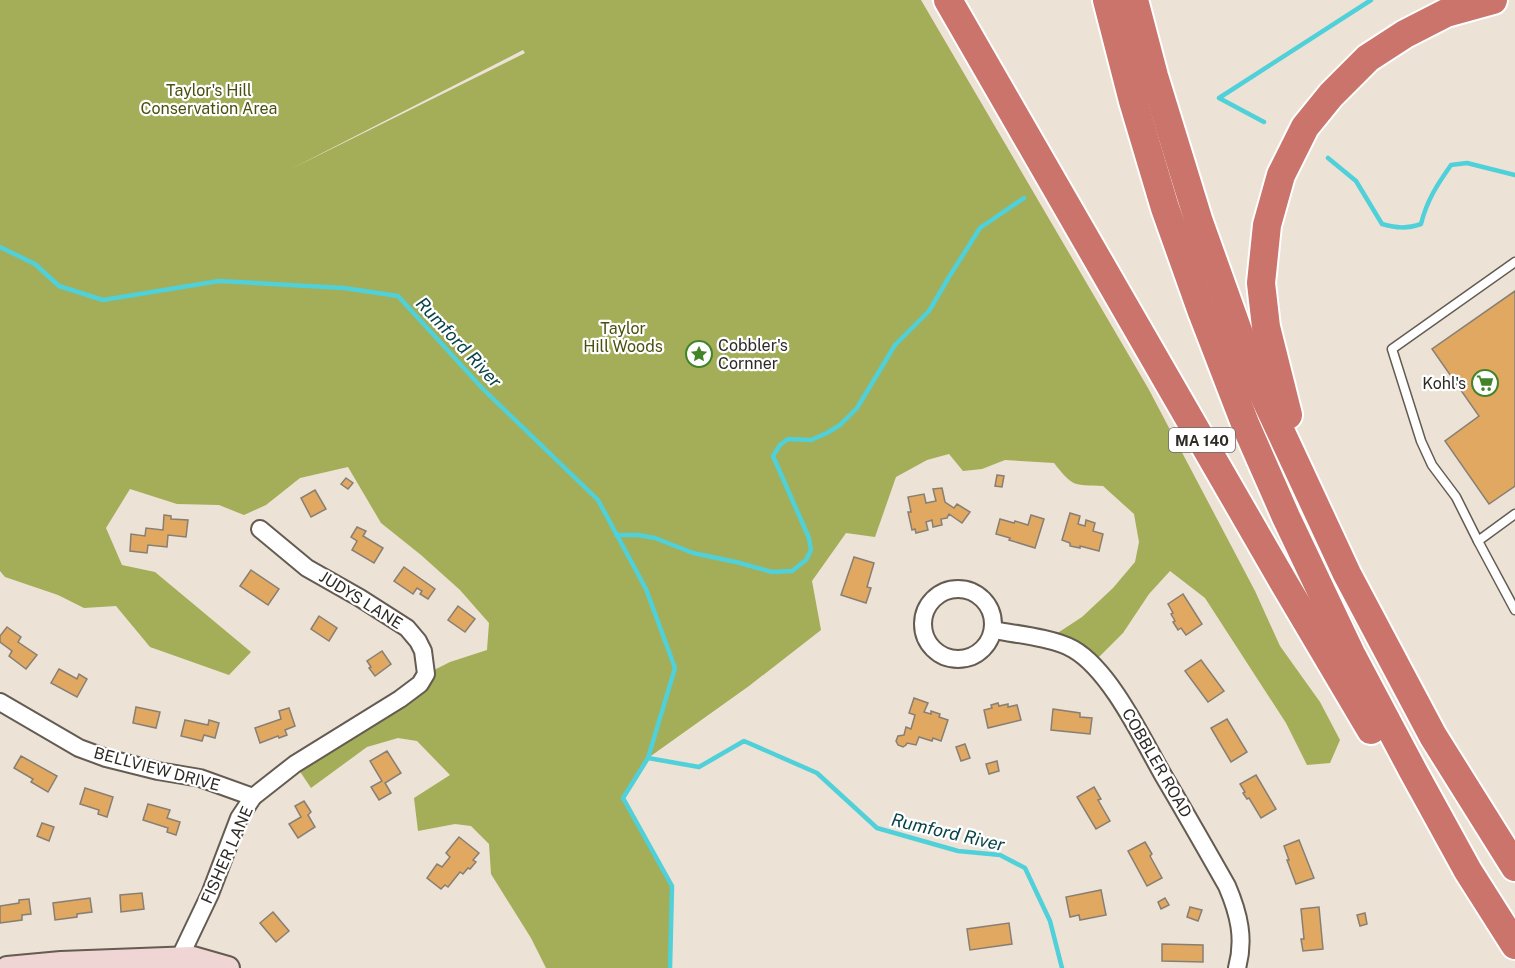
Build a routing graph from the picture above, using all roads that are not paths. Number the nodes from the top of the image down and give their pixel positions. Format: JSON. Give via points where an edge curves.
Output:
{"nodes":[{"id":1,"x":948,"y":0,"type":"edge"},
{"id":2,"x":1107,"y":0,"type":"edge"},
{"id":3,"x":1134,"y":0,"type":"edge"},
{"id":4,"x":1493,"y":0,"type":"edge"},
{"id":5,"x":1515,"y":262,"type":"edge"},
{"id":6,"x":1515,"y":514,"type":"edge"},
{"id":7,"x":1323,"y":523,"type":"junction"},
{"id":8,"x":260,"y":529,"type":"dead end"},
{"id":9,"x":1478,"y":541,"type":"junction"},
{"id":10,"x":1515,"y":610,"type":"edge"},
{"id":11,"x":993,"y":630,"type":"junction"},
{"id":12,"x":414,"y":688,"type":"joint"},
{"id":13,"x":0,"y":702,"type":"edge"},
{"id":14,"x":253,"y":797,"type":"junction"},
{"id":15,"x":1515,"y":867,"type":"edge"},
{"id":16,"x":1468,"y":871,"type":"junction"},
{"id":17,"x":1515,"y":945,"type":"edge"},
{"id":18,"x":179,"y":959,"type":"junction"},
{"id":19,"x":7,"y":968,"type":"edge"},
{"id":20,"x":228,"y":968,"type":"edge"},
{"id":21,"x":1237,"y":968,"type":"edge"}],
"edges":[{"from":1,"to":16,"type":"highway","number":"MA 140","via":[[1395,771]]},
{"from":2,"to":16,"type":"highway","via":[[1165,208],[1246,426],[1351,654]]},
{"from":3,"to":7,"type":"highway","via":[[1199,222],[1249,360]]},
{"from":4,"to":7,"type":"highway","via":[[1446,13],[1368,58],[1305,127],[1281,175],[1267,225],[1261,283],[1266,327],[1287,413]]},
{"from":5,"to":9,"type":"lane","via":[[1392,349],[1428,457],[1456,497]]},
{"from":6,"to":9,"type":"lane"},
{"from":7,"to":15,"type":"highway","via":[[1433,736]]},
{"from":8,"to":12,"type":"street","name":"JUDYS LANE","via":[[307,568],[407,628],[423,651],[426,668],[426,674]]},
{"from":9,"to":10,"type":"lane"},
{"from":11,"to":11,"type":"street","via":[[986,602],[968,590],[954,588],[940,593],[929,602],[923,615],[922,630],[928,643],[937,653],[950,658],[978,653]]},
{"from":11,"to":21,"type":"street","name":"COBBLER ROAD","via":[[1072,649],[1092,664],[1117,695],[1227,886],[1240,929]]},
{"from":12,"to":14,"type":"street","name":"FISHER LANE","via":[[295,764]]},
{"from":13,"to":14,"type":"street","name":"BELLVIEW DRIVE","via":[[79,748],[158,771],[200,778]]},
{"from":14,"to":18,"type":"street","name":"FISHER LANE","via":[[240,818]]},
{"from":16,"to":17,"type":"highway","number":"MA 140"},
{"from":18,"to":19,"type":"street"},
{"from":18,"to":20,"type":"street","via":[[193,958]]}]}
